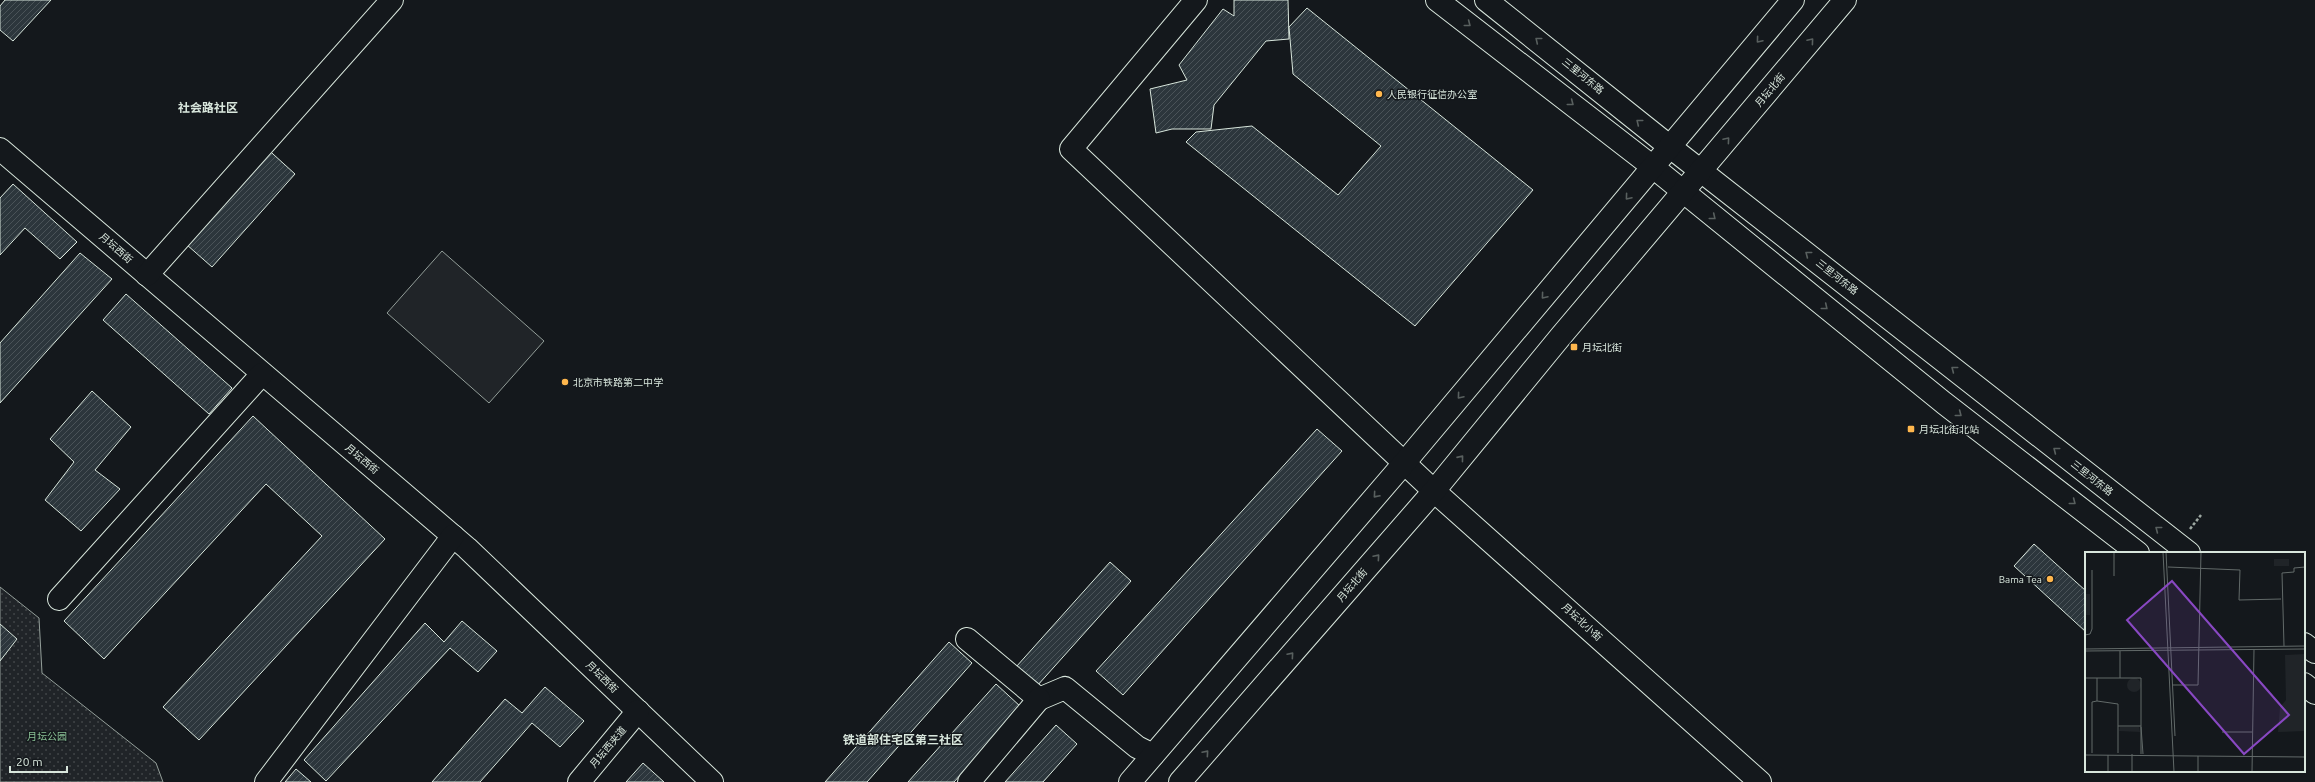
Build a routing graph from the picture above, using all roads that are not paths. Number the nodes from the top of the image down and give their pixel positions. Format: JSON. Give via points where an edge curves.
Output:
{"nodes":[{"id":1,"x":392,"y":0,"type":"edge"},
{"id":2,"x":1196,"y":0,"type":"edge"},
{"id":3,"x":1437,"y":0,"type":"edge"},
{"id":4,"x":1486,"y":0,"type":"edge"},
{"id":5,"x":1794,"y":0,"type":"edge"},
{"id":6,"x":1846,"y":0,"type":"edge"},
{"id":7,"x":1669,"y":146,"type":"junction"},
{"id":8,"x":0,"y":149,"type":"edge"},
{"id":9,"x":1653,"y":167,"type":"junction"},
{"id":10,"x":1702,"y":170,"type":"junction"},
{"id":11,"x":1682,"y":192,"type":"junction"},
{"id":12,"x":147,"y":275,"type":"junction"},
{"id":13,"x":262,"y":374,"type":"junction"},
{"id":14,"x":1405,"y":462,"type":"junction"},
{"id":15,"x":1434,"y":491,"type":"junction"},
{"id":16,"x":453,"y":536,"type":"junction"},
{"id":17,"x":2137,"y":552,"type":"edge"},
{"id":18,"x":2188,"y":552,"type":"edge"},
{"id":19,"x":59,"y":599,"type":"dead end"},
{"id":20,"x":967,"y":639,"type":"dead end"},
{"id":21,"x":2305,"y":645,"type":"edge"},
{"id":22,"x":2315,"y":652,"type":"edge"},
{"id":23,"x":2305,"y":685,"type":"edge"},
{"id":24,"x":2315,"y":693,"type":"edge"},
{"id":25,"x":1039,"y":700,"type":"junction"},
{"id":26,"x":638,"y":711,"type":"junction"},
{"id":27,"x":1153,"y":755,"type":"junction"},
{"id":28,"x":266,"y":782,"type":"edge"},
{"id":29,"x":579,"y":782,"type":"edge"},
{"id":30,"x":712,"y":782,"type":"edge"},
{"id":31,"x":969,"y":782,"type":"edge"},
{"id":32,"x":1130,"y":782,"type":"edge"},
{"id":33,"x":1180,"y":782,"type":"edge"},
{"id":34,"x":1760,"y":782,"type":"edge"}],
"edges":[{"from":1,"to":12,"type":"main road"},
{"from":2,"to":14,"type":"main road","name":"月坛北小街","via":[[1071,149]]},
{"from":3,"to":9,"type":"main road","one_way":true},
{"from":7,"to":4,"type":"main road","name":"三里河东路","one_way":true},
{"from":5,"to":7,"type":"main road","one_way":true},
{"from":10,"to":6,"type":"main road","name":"月坛北街","one_way":true},
{"from":7,"to":9,"type":"main road"},
{"from":7,"to":10,"type":"main road","name":"三里河东路"},
{"from":8,"to":12,"type":"main road","name":"月坛西街"},
{"from":9,"to":11,"type":"main road"},
{"from":9,"to":14,"type":"main road","one_way":true},
{"from":10,"to":11,"type":"main road","name":"月坛北街"},
{"from":18,"to":10,"type":"main road","name":"三里河东路","one_way":true},
{"from":15,"to":11,"type":"main road","name":"月坛北街","one_way":true},
{"from":11,"to":17,"type":"main road","one_way":true,"via":[[1944,403]]},
{"from":12,"to":13,"type":"main road","name":"月坛西街"},
{"from":13,"to":16,"type":"main road","name":"月坛西街"},
{"from":13,"to":19,"type":"main road"},
{"from":14,"to":15,"type":"main road","name":"月坛北小街"},
{"from":14,"to":27,"type":"main road","one_way":true},
{"from":33,"to":15,"type":"main road","name":"月坛北街","one_way":true},
{"from":15,"to":34,"type":"main road","name":"月坛北小街"},
{"from":16,"to":26,"type":"main road","name":"月坛西街"},
{"from":16,"to":28,"type":"main road"},
{"from":20,"to":25,"type":"main road"},
{"from":21,"to":22,"type":"main road"},
{"from":23,"to":24,"type":"main road"},
{"from":25,"to":27,"type":"main road","via":[[1065,688],[1137,747]]},
{"from":25,"to":31,"type":"main road"},
{"from":26,"to":29,"type":"main road","name":"月坛西夹道"},
{"from":26,"to":30,"type":"main road","name":"月坛西街"},
{"from":27,"to":32,"type":"main road"}]}
